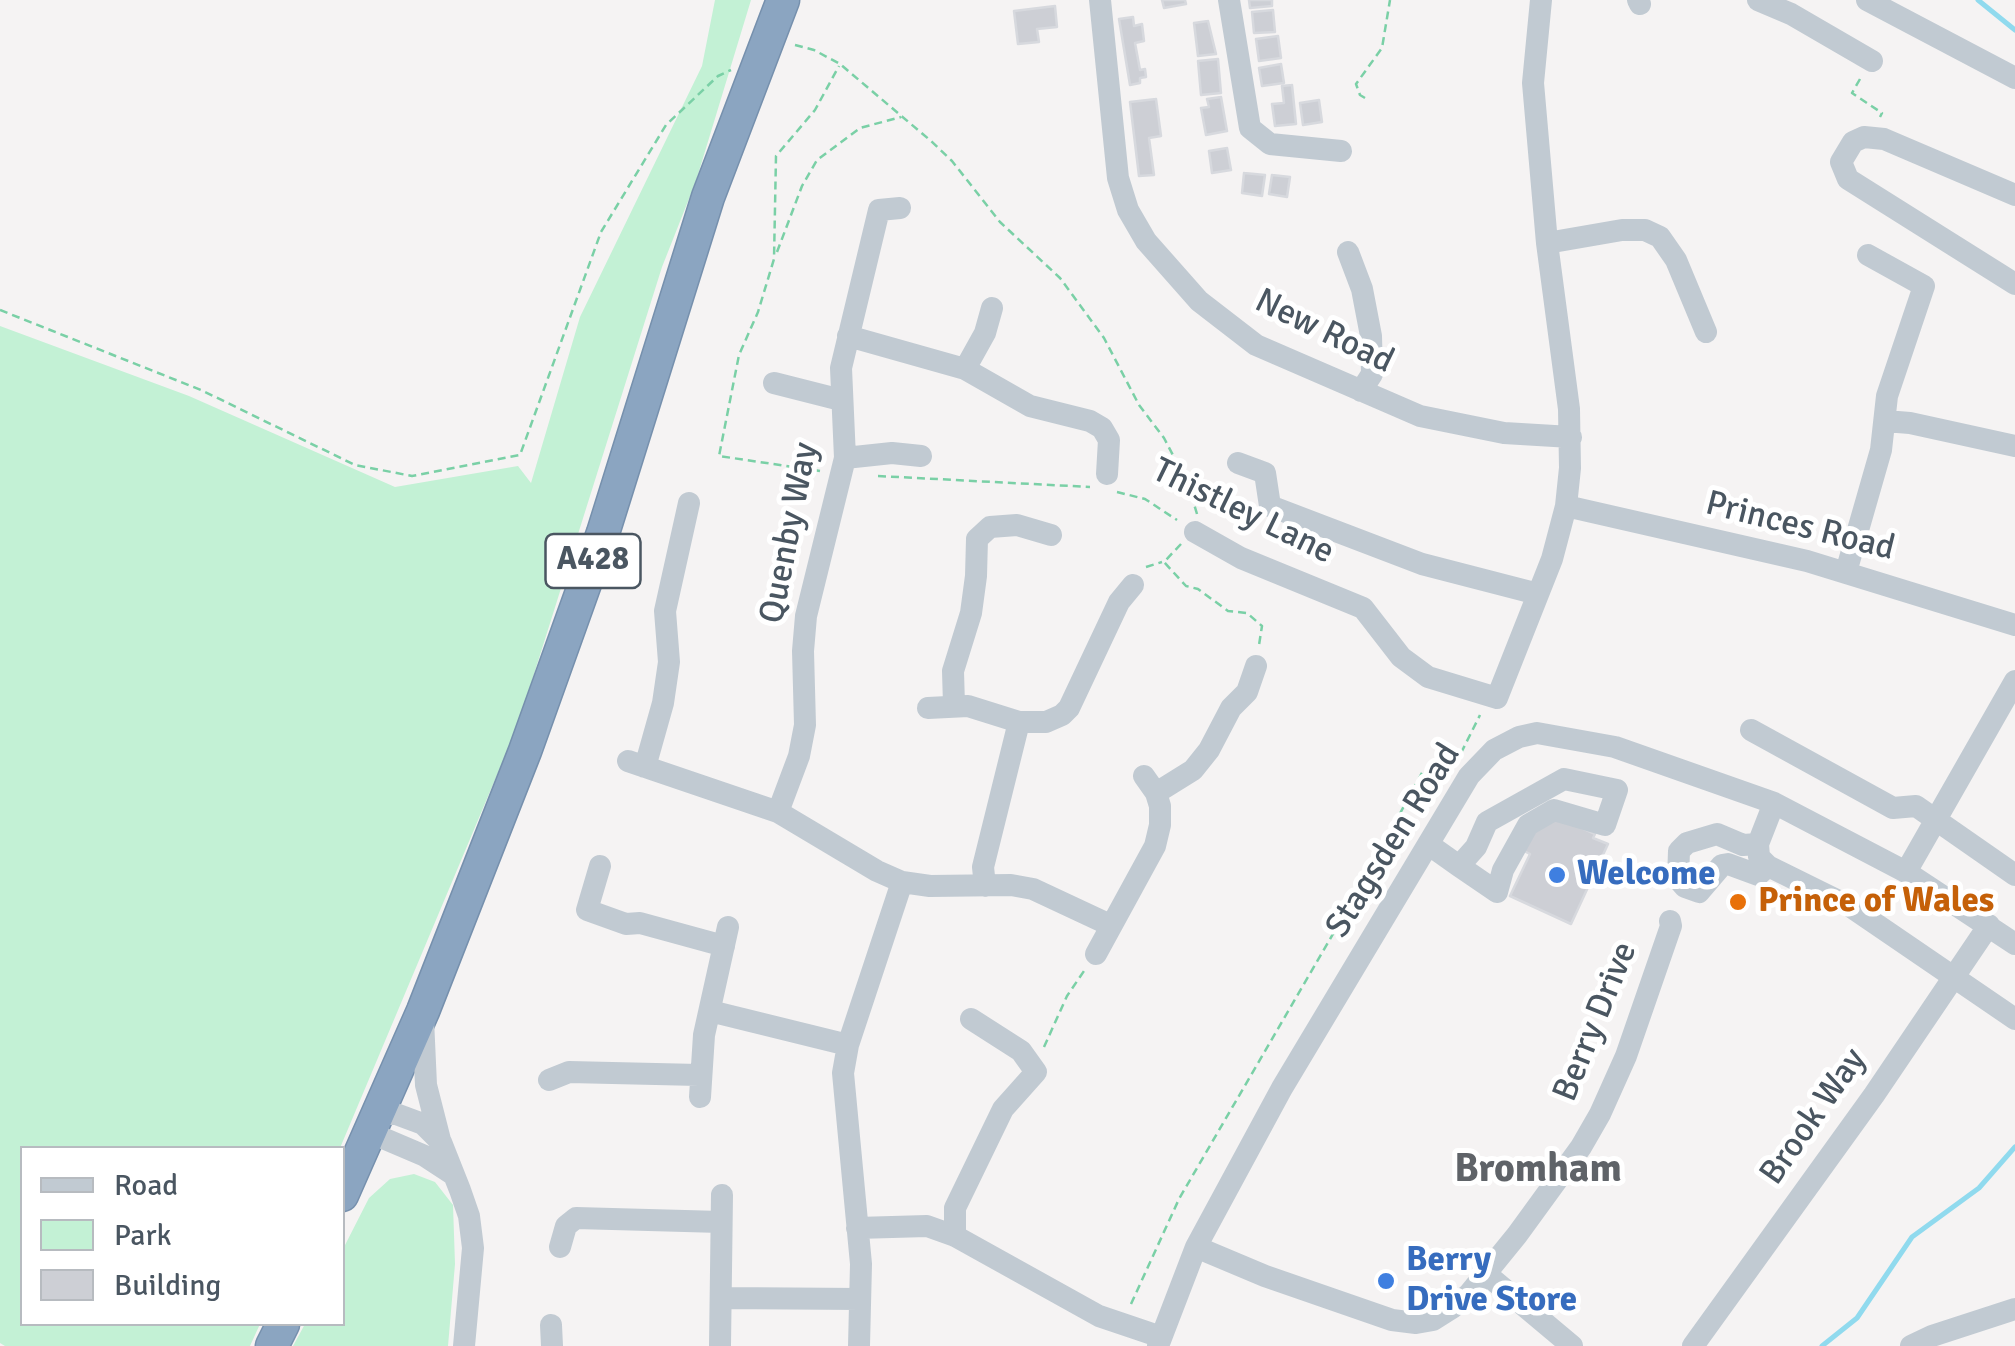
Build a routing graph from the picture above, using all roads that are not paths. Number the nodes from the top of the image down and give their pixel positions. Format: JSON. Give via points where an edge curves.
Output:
{"nodes":[{"id":1,"x":783,"y":0,"type":"edge"},
{"id":2,"x":1100,"y":0,"type":"edge"},
{"id":3,"x":1228,"y":0,"type":"edge"},
{"id":4,"x":1541,"y":0,"type":"edge"},
{"id":5,"x":1758,"y":0,"type":"edge"},
{"id":6,"x":1867,"y":0,"type":"edge"},
{"id":7,"x":1872,"y":61,"type":"road end"},
{"id":8,"x":2015,"y":78,"type":"edge"},
{"id":9,"x":1342,"y":151,"type":"dead end"},
{"id":10,"x":2015,"y":195,"type":"edge"},
{"id":11,"x":900,"y":208,"type":"dead end"},
{"id":12,"x":1547,"y":243,"type":"junction"},
{"id":13,"x":1348,"y":252,"type":"dead end"},
{"id":14,"x":1868,"y":255,"type":"dead end"},
{"id":15,"x":2015,"y":284,"type":"edge"},
{"id":16,"x":992,"y":308,"type":"dead end"},
{"id":17,"x":1705,"y":332,"type":"dead end"},
{"id":18,"x":848,"y":336,"type":"junction"},
{"id":19,"x":965,"y":370,"type":"junction"},
{"id":20,"x":774,"y":383,"type":"dead end"},
{"id":21,"x":1361,"y":391,"type":"junction"},
{"id":22,"x":841,"y":400,"type":"junction"},
{"id":23,"x":1884,"y":421,"type":"junction"},
{"id":24,"x":1571,"y":437,"type":"junction"},
{"id":25,"x":2015,"y":446,"type":"edge"},
{"id":26,"x":921,"y":456,"type":"dead end"},
{"id":27,"x":1238,"y":463,"type":"dead end"},
{"id":28,"x":844,"y":466,"type":"junction"},
{"id":29,"x":1108,"y":484,"type":"road end"},
{"id":30,"x":690,"y":503,"type":"dead end"},
{"id":31,"x":1566,"y":506,"type":"junction"},
{"id":32,"x":1195,"y":532,"type":"road end"},
{"id":33,"x":1051,"y":534,"type":"dead end"},
{"id":34,"x":1846,"y":572,"type":"junction"},
{"id":35,"x":1134,"y":585,"type":"dead end"},
{"id":36,"x":1538,"y":594,"type":"junction"},
{"id":37,"x":2015,"y":625,"type":"edge"},
{"id":38,"x":1256,"y":666,"type":"road end"},
{"id":39,"x":2015,"y":681,"type":"edge"},
{"id":40,"x":1497,"y":698,"type":"junction"},
{"id":41,"x":954,"y":705,"type":"junction"},
{"id":42,"x":928,"y":708,"type":"dead end"},
{"id":43,"x":1019,"y":722,"type":"junction"},
{"id":44,"x":1752,"y":730,"type":"dead end"},
{"id":45,"x":1519,"y":737,"type":"junction"},
{"id":46,"x":1774,"y":803,"type":"junction"},
{"id":47,"x":778,"y":812,"type":"junction"},
{"id":48,"x":1938,"y":819,"type":"junction"},
{"id":49,"x":1428,"y":844,"type":"junction"},
{"id":50,"x":1758,"y":844,"type":"junction"},
{"id":51,"x":600,"y":866,"type":"dead end"},
{"id":52,"x":1459,"y":866,"type":"junction"},
{"id":53,"x":1768,"y":866,"type":"junction"},
{"id":54,"x":1906,"y":872,"type":"junction"},
{"id":55,"x":2015,"y":874,"type":"edge"},
{"id":56,"x":902,"y":882,"type":"junction"},
{"id":57,"x":985,"y":886,"type":"junction"},
{"id":58,"x":1670,"y":921,"type":"dead end"},
{"id":59,"x":1110,"y":926,"type":"junction"},
{"id":60,"x":1989,"y":926,"type":"junction"},
{"id":61,"x":2015,"y":944,"type":"edge"},
{"id":62,"x":1096,"y":954,"type":"road end"},
{"id":63,"x":1955,"y":975,"type":"junction"},
{"id":64,"x":423,"y":1010,"type":"junction"},
{"id":65,"x":710,"y":1010,"type":"junction"},
{"id":66,"x":971,"y":1019,"type":"dead end"},
{"id":67,"x":2015,"y":1019,"type":"edge"},
{"id":68,"x":848,"y":1045,"type":"junction"},
{"id":69,"x":546,"y":1080,"type":"dead end"},
{"id":70,"x":375,"y":1124,"type":"junction"},
{"id":71,"x":440,"y":1142,"type":"junction"},
{"id":72,"x":451,"y":1173,"type":"junction"},
{"id":73,"x":345,"y":1189,"type":"edge"},
{"id":74,"x":722,"y":1194,"type":"dead end"},
{"id":75,"x":720,"y":1222,"type":"junction"},
{"id":76,"x":858,"y":1228,"type":"junction"},
{"id":77,"x":955,"y":1236,"type":"junction"},
{"id":78,"x":560,"y":1247,"type":"dead end"},
{"id":79,"x":1196,"y":1247,"type":"junction"},
{"id":80,"x":1485,"y":1274,"type":"junction"},
{"id":81,"x":722,"y":1298,"type":"junction"},
{"id":82,"x":860,"y":1299,"type":"junction"},
{"id":83,"x":2015,"y":1308,"type":"edge"},
{"id":84,"x":1160,"y":1341,"type":"edge"},
{"id":85,"x":464,"y":1346,"type":"edge"},
{"id":86,"x":720,"y":1346,"type":"edge"},
{"id":87,"x":859,"y":1346,"type":"edge"},
{"id":88,"x":1572,"y":1346,"type":"edge"},
{"id":89,"x":1693,"y":1346,"type":"edge"},
{"id":90,"x":1911,"y":1346,"type":"edge"}],
"edges":[{"from":1,"to":64,"type":"highway","number":"A428","via":[[708,196],[603,533]]},
{"from":2,"to":21,"type":"street","name":"New Road","via":[[1118,178],[1146,240],[1199,301],[1242,335]]},
{"from":3,"to":9,"type":"street","via":[[1250,128],[1306,159]]},
{"from":4,"to":12,"type":"street","via":[[1533,83]]},
{"from":5,"to":7,"type":"street"},
{"from":6,"to":8,"type":"street"},
{"from":10,"to":15,"type":"street","via":[[1884,139],[1864,136],[1841,162],[1848,179]]},
{"from":11,"to":18,"type":"street","name":"Quenby Way","via":[[879,210]]},
{"from":12,"to":17,"type":"street","via":[[1622,230],[1660,238]]},
{"from":12,"to":24,"type":"street"},
{"from":13,"to":21,"type":"street","via":[[1370,336],[1372,374]]},
{"from":14,"to":23,"type":"street","via":[[1924,286]]},
{"from":16,"to":19,"type":"street"},
{"from":18,"to":19,"type":"street"},
{"from":18,"to":22,"type":"street","name":"Quenby Way"},
{"from":19,"to":29,"type":"street","via":[[1030,406],[1102,428],[1109,440]]},
{"from":20,"to":22,"type":"street"},
{"from":21,"to":24,"type":"street","name":"New Road","via":[[1457,426]]},
{"from":22,"to":28,"type":"street","name":"Quenby Way"},
{"from":23,"to":25,"type":"street"},
{"from":23,"to":34,"type":"street"},
{"from":24,"to":31,"type":"street"},
{"from":26,"to":28,"type":"street","via":[[892,454]]},
{"from":27,"to":36,"type":"street","via":[[1265,473],[1270,506],[1422,564]]},
{"from":28,"to":47,"type":"street","name":"Quenby Way","via":[[806,616],[802,740]]},
{"from":30,"to":47,"type":"street","via":[[665,611],[663,703],[636,764]]},
{"from":31,"to":34,"type":"street","name":"Princes Road"},
{"from":31,"to":36,"type":"street"},
{"from":32,"to":40,"type":"street","name":"Thistley Lane","via":[[1363,608],[1401,658],[1428,677]]},
{"from":33,"to":41,"type":"street","via":[[1017,525],[990,527],[976,539],[971,613],[953,671]]},
{"from":34,"to":37,"type":"street","name":"Princes Road"},
{"from":35,"to":43,"type":"street","via":[[1119,602],[1069,708],[1046,722]]},
{"from":36,"to":40,"type":"street"},
{"from":38,"to":59,"type":"street","via":[[1254,698],[1230,708],[1193,770],[1150,784],[1160,825],[1155,846]]},
{"from":39,"to":48,"type":"street"},
{"from":40,"to":45,"type":"street"},
{"from":41,"to":42,"type":"street"},
{"from":41,"to":43,"type":"street"},
{"from":43,"to":57,"type":"street","via":[[983,868]]},
{"from":44,"to":48,"type":"street","via":[[1892,808],[1916,806]]},
{"from":45,"to":46,"type":"street","via":[[1537,733],[1614,747]]},
{"from":45,"to":49,"type":"street","name":"Stagsden Road","via":[[1494,750],[1469,776]]},
{"from":46,"to":50,"type":"street"},
{"from":46,"to":54,"type":"street"},
{"from":47,"to":56,"type":"street"},
{"from":48,"to":54,"type":"street"},
{"from":48,"to":55,"type":"street"},
{"from":49,"to":52,"type":"street"},
{"from":49,"to":79,"type":"street","name":"Stagsden Road","via":[[1265,1117]]},
{"from":50,"to":53,"type":"street"},
{"from":50,"to":53,"type":"street","via":[[1744,846],[1717,834],[1687,843],[1679,851],[1678,879],[1699,892],[1722,866],[1758,875]]},
{"from":51,"to":65,"type":"street","via":[[587,910],[626,924],[726,936]]},
{"from":52,"to":52,"type":"street","via":[[1487,822],[1564,779],[1617,790],[1605,825],[1554,810],[1528,825],[1496,892]]},
{"from":53,"to":63,"type":"street","via":[[1851,907]]},
{"from":54,"to":60,"type":"street"},
{"from":56,"to":57,"type":"street"},
{"from":56,"to":68,"type":"street"},
{"from":57,"to":59,"type":"street","via":[[1033,889]]},
{"from":58,"to":80,"type":"street","name":"Berry Drive","via":[[1600,1114]]},
{"from":59,"to":62,"type":"street"},
{"from":60,"to":61,"type":"street"},
{"from":60,"to":63,"type":"street","name":"Brook Way"},
{"from":63,"to":67,"type":"street"},
{"from":63,"to":89,"type":"street","name":"Brook Way"},
{"from":64,"to":70,"type":"highway","number":"A428"},
{"from":64,"to":71,"type":"street","via":[[426,1085]]},
{"from":65,"to":68,"type":"street"},
{"from":65,"to":69,"type":"street","via":[[699,1086],[569,1072]]},
{"from":66,"to":77,"type":"street","via":[[1010,1042],[1036,1072],[1004,1109],[955,1208]]},
{"from":68,"to":76,"type":"street","via":[[844,1100]]},
{"from":70,"to":71,"type":"street","via":[[412,1117]]},
{"from":70,"to":72,"type":"street"},
{"from":70,"to":73,"type":"highway","number":"A428"},
{"from":71,"to":72,"type":"street"},
{"from":72,"to":85,"type":"street","via":[[470,1216]]},
{"from":74,"to":75,"type":"street"},
{"from":75,"to":78,"type":"street","via":[[576,1218]]},
{"from":75,"to":81,"type":"street"},
{"from":76,"to":77,"type":"street","via":[[927,1226]]},
{"from":76,"to":82,"type":"street"},
{"from":77,"to":84,"type":"street","via":[[1063,1297]]},
{"from":79,"to":80,"type":"street","name":"Berry Drive","via":[[1392,1320],[1433,1320]]},
{"from":79,"to":84,"type":"street","name":"Stagsden Road"},
{"from":80,"to":88,"type":"street"},
{"from":81,"to":82,"type":"street"},
{"from":81,"to":86,"type":"street"},
{"from":82,"to":87,"type":"street"},
{"from":83,"to":90,"type":"street"}]}
